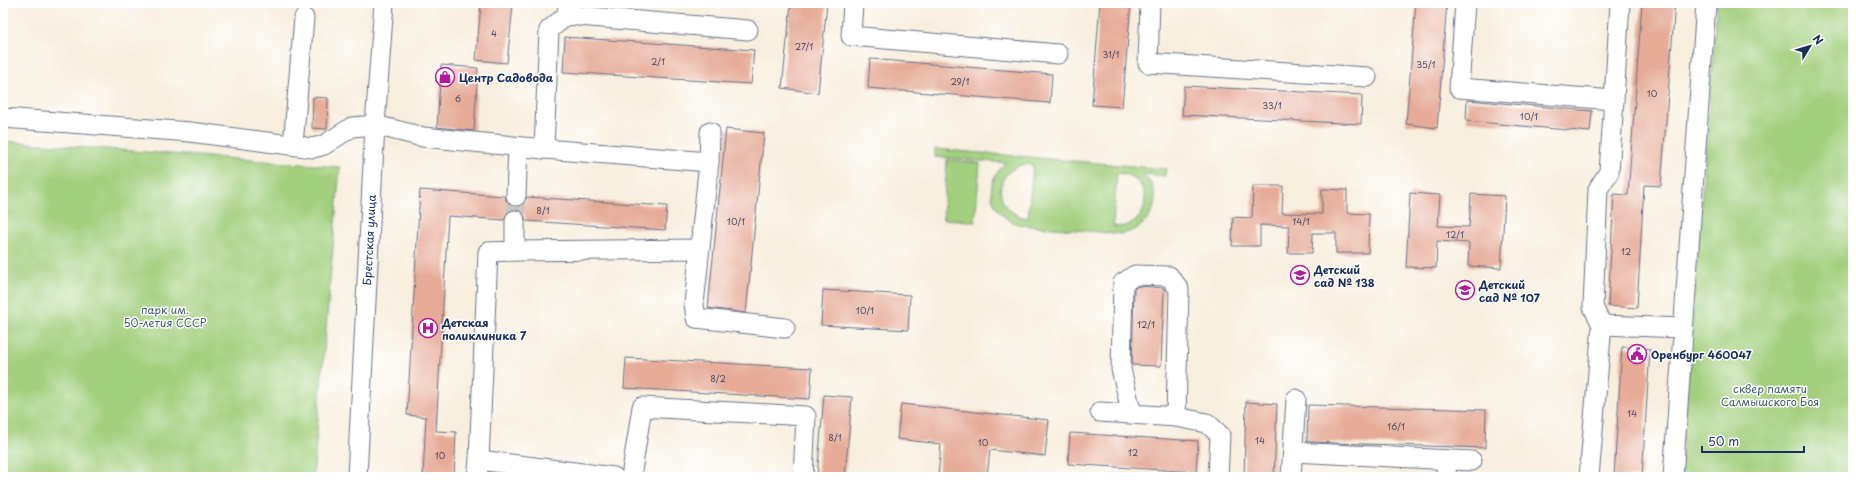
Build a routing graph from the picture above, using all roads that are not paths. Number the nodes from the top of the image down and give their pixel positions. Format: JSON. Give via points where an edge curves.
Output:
{"nodes":[{"id":1,"x":384,"y":3,"type":"edge"},
{"id":2,"x":853,"y":3,"type":"edge"},
{"id":3,"x":1150,"y":3,"type":"edge"},
{"id":4,"x":1465,"y":3,"type":"edge"},
{"id":5,"x":1620,"y":3,"type":"edge"},
{"id":6,"x":1706,"y":3,"type":"edge"},
{"id":7,"x":567,"y":9,"type":"edge"},
{"id":8,"x":304,"y":18,"type":"dead end"},
{"id":9,"x":748,"y":30,"type":"dead end"},
{"id":10,"x":1058,"y":54,"type":"dead end"},
{"id":11,"x":1367,"y":77,"type":"dead end"},
{"id":12,"x":1614,"y":100,"type":"junction"},
{"id":13,"x":3,"y":118,"type":"edge"},
{"id":14,"x":375,"y":125,"type":"junction"},
{"id":15,"x":710,"y":132,"type":"dead end"},
{"id":16,"x":293,"y":146,"type":"junction"},
{"id":17,"x":518,"y":147,"type":"junction"},
{"id":18,"x":544,"y":149,"type":"junction"},
{"id":19,"x":709,"y":162,"type":"junction"},
{"id":20,"x":516,"y":196,"type":"tunnel mouth"},
{"id":21,"x":515,"y":220,"type":"tunnel mouth"},
{"id":22,"x":700,"y":249,"type":"junction"},
{"id":23,"x":515,"y":251,"type":"junction"},
{"id":24,"x":1602,"y":324,"type":"junction"},
{"id":25,"x":786,"y":328,"type":"dead end"},
{"id":26,"x":1683,"y":328,"type":"junction"},
{"id":27,"x":1296,"y":399,"type":"dead end"},
{"id":28,"x":1100,"y":412,"type":"dead end"},
{"id":29,"x":1132,"y":414,"type":"junction"},
{"id":30,"x":1176,"y":417,"type":"junction"},
{"id":31,"x":1293,"y":452,"type":"junction"},
{"id":32,"x":1472,"y":461,"type":"dead end"},
{"id":33,"x":478,"y":468,"type":"edge"},
{"id":34,"x":1446,"y":468,"type":"edge"},
{"id":35,"x":357,"y":477,"type":"edge"},
{"id":36,"x":614,"y":477,"type":"edge"},
{"id":37,"x":631,"y":477,"type":"edge"},
{"id":38,"x":803,"y":477,"type":"edge"},
{"id":39,"x":1218,"y":477,"type":"edge"},
{"id":40,"x":1291,"y":477,"type":"edge"},
{"id":41,"x":1589,"y":477,"type":"edge"},
{"id":42,"x":1673,"y":477,"type":"edge"}],
"edges":[{"from":1,"to":14,"type":"street","name":"Брестская улица"},
{"from":2,"to":10,"type":"street","via":[[851,36]]},
{"from":3,"to":11,"type":"street","via":[[1148,63]]},
{"from":4,"to":12,"type":"street","via":[[1460,88]]},
{"from":5,"to":12,"type":"street"},
{"from":6,"to":26,"type":"street"},
{"from":7,"to":9,"type":"street"},
{"from":7,"to":18,"type":"street","via":[[549,30]]},
{"from":8,"to":16,"type":"street"},
{"from":12,"to":24,"type":"street","via":[[1609,172],[1598,189],[1593,307]]},
{"from":13,"to":16,"type":"street","via":[[190,132]]},
{"from":14,"to":16,"type":"street","via":[[352,127],[324,145],[313,148]]},
{"from":14,"to":17,"type":"street","via":[[423,137]]},
{"from":14,"to":35,"type":"street","name":"Брестская улица"},
{"from":15,"to":19,"type":"street"},
{"from":17,"to":18,"type":"street"},
{"from":17,"to":20,"type":"street"},
{"from":18,"to":19,"type":"street"},
{"from":19,"to":22,"type":"street"},
{"from":21,"to":23,"type":"street"},
{"from":22,"to":23,"type":"street"},
{"from":22,"to":25,"type":"street","via":[[694,304],[696,318]]},
{"from":23,"to":33,"type":"street","via":[[488,252]]},
{"from":24,"to":26,"type":"street"},
{"from":24,"to":41,"type":"street"},
{"from":26,"to":42,"type":"street"},
{"from":27,"to":31,"type":"street"},
{"from":28,"to":29,"type":"street"},
{"from":29,"to":30,"type":"street"},
{"from":29,"to":30,"type":"street","via":[[1121,369],[1123,283],[1135,274],[1169,276],[1179,289]]},
{"from":30,"to":39,"type":"street","via":[[1207,423],[1220,435]]},
{"from":31,"to":34,"type":"street"},
{"from":31,"to":40,"type":"street"},
{"from":32,"to":34,"type":"street"},
{"from":33,"to":36,"type":"street"},
{"from":37,"to":38,"type":"street","via":[[642,407],[806,416]]}]}
